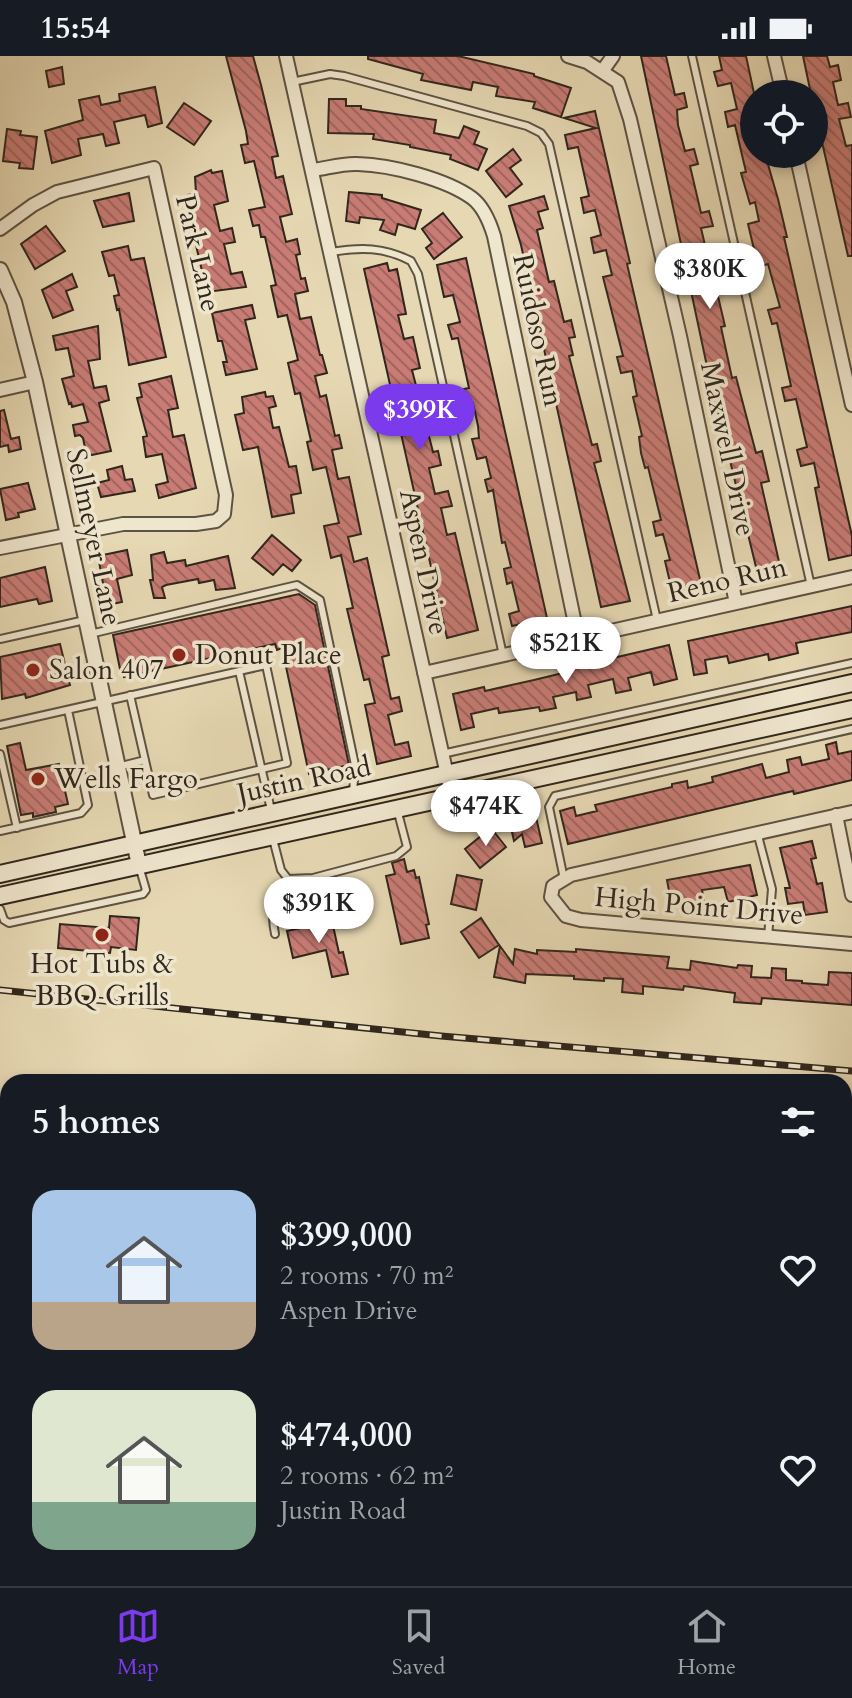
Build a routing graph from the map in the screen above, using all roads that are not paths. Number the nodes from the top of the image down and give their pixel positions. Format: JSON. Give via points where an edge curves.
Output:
{"nodes":[{"id":1,"x":286,"y":56,"type":"edge"},
{"id":2,"x":568,"y":56,"type":"edge"},
{"id":3,"x":613,"y":56,"type":"edge"},
{"id":4,"x":692,"y":56,"type":"edge"},
{"id":5,"x":774,"y":56,"type":"edge"},
{"id":6,"x":603,"y":70,"type":"junction"},
{"id":7,"x":780,"y":80,"type":"edge"},
{"id":8,"x":292,"y":82,"type":"junction"},
{"id":9,"x":799,"y":168,"type":"edge"},
{"id":10,"x":314,"y":170,"type":"junction"},
{"id":11,"x":0,"y":229,"type":"edge"},
{"id":12,"x":331,"y":252,"type":"junction"},
{"id":13,"x":0,"y":270,"type":"edge"},
{"id":14,"x":35,"y":382,"type":"junction"},
{"id":15,"x":0,"y":390,"type":"edge"},
{"id":16,"x":852,"y":405,"type":"edge"},
{"id":17,"x":67,"y":536,"type":"junction"},
{"id":18,"x":0,"y":548,"type":"edge"},
{"id":19,"x":852,"y":577,"type":"edge"},
{"id":20,"x":811,"y":586,"type":"junction"},
{"id":21,"x":736,"y":603,"type":"junction"},
{"id":22,"x":657,"y":620,"type":"junction"},
{"id":23,"x":87,"y":627,"type":"junction"},
{"id":24,"x":578,"y":638,"type":"junction"},
{"id":25,"x":0,"y":639,"type":"edge"},
{"id":26,"x":503,"y":655,"type":"junction"},
{"id":27,"x":852,"y":663,"type":"edge"},
{"id":28,"x":239,"y":671,"type":"junction"},
{"id":29,"x":424,"y":673,"type":"junction"},
{"id":30,"x":852,"y":683,"type":"edge"},
{"id":31,"x":130,"y":695,"type":"junction"},
{"id":32,"x":103,"y":701,"type":"junction"},
{"id":33,"x":852,"y":709,"type":"edge"},
{"id":34,"x":68,"y":710,"type":"junction"},
{"id":35,"x":0,"y":725,"type":"edge"},
{"id":36,"x":852,"y":729,"type":"edge"},
{"id":37,"x":0,"y":754,"type":"edge"},
{"id":38,"x":442,"y":754,"type":"junction"},
{"id":39,"x":145,"y":760,"type":"junction"},
{"id":40,"x":117,"y":767,"type":"junction"},
{"id":41,"x":261,"y":769,"type":"junction"},
{"id":42,"x":447,"y":775,"type":"junction"},
{"id":43,"x":352,"y":797,"type":"junction"},
{"id":44,"x":452,"y":797,"type":"junction"},
{"id":45,"x":397,"y":809,"type":"junction"},
{"id":46,"x":852,"y":812,"type":"edge"},
{"id":47,"x":272,"y":814,"type":"junction"},
{"id":48,"x":836,"y":815,"type":"junction"},
{"id":49,"x":17,"y":828,"type":"junction"},
{"id":50,"x":0,"y":831,"type":"edge"},
{"id":51,"x":757,"y":832,"type":"junction"},
{"id":52,"x":272,"y":835,"type":"junction"},
{"id":53,"x":134,"y":844,"type":"junction"},
{"id":54,"x":139,"y":865,"type":"junction"},
{"id":55,"x":0,"y":874,"type":"edge"},
{"id":56,"x":288,"y":879,"type":"junction"},
{"id":57,"x":564,"y":879,"type":"junction"},
{"id":58,"x":852,"y":895,"type":"edge"},
{"id":59,"x":0,"y":896,"type":"edge"},
{"id":60,"x":0,"y":909,"type":"edge"},
{"id":61,"x":275,"y":934,"type":"dead end"},
{"id":62,"x":768,"y":937,"type":"junction"},
{"id":63,"x":852,"y":943,"type":"edge"}],
"edges":[{"from":1,"to":8,"type":"street","name":"Aspen Drive"},
{"from":2,"to":6,"type":"street"},
{"from":3,"to":6,"type":"street"},
{"from":4,"to":20,"type":"lane"},
{"from":5,"to":7,"type":"street"},
{"from":6,"to":21,"type":"street","name":"Maxwell Drive","via":[[618,82],[630,119]]},
{"from":8,"to":10,"type":"street","name":"Aspen Drive"},
{"from":8,"to":22,"type":"lane","via":[[344,76],[527,126],[549,144]]},
{"from":9,"to":16,"type":"street"},
{"from":10,"to":12,"type":"street","name":"Aspen Drive"},
{"from":10,"to":24,"type":"street","name":"Ruidoso Run","via":[[356,163],[436,180],[473,199],[489,219]]},
{"from":11,"to":17,"type":"street","name":"Park Lane","via":[[57,192],[154,168],[226,495],[224,514],[196,524],[123,524]]},
{"from":12,"to":26,"type":"lane","via":[[382,250],[411,261],[418,274]]},
{"from":12,"to":29,"type":"street","name":"Aspen Drive"},
{"from":13,"to":14,"type":"street","name":"Sellmeyer Lane"},
{"from":14,"to":15,"type":"street"},
{"from":14,"to":17,"type":"street","name":"Sellmeyer Lane"},
{"from":17,"to":18,"type":"street"},
{"from":17,"to":23,"type":"street","name":"Sellmeyer Lane"},
{"from":19,"to":20,"type":"street","name":"Reno Run"},
{"from":20,"to":21,"type":"street","name":"Reno Run"},
{"from":21,"to":22,"type":"street","name":"Reno Run"},
{"from":22,"to":24,"type":"street","name":"Reno Run"},
{"from":23,"to":25,"type":"lane"},
{"from":23,"to":32,"type":"street","name":"Sellmeyer Lane"},
{"from":23,"to":43,"type":"lane","via":[[297,585],[309,591],[320,600],[351,745]]},
{"from":24,"to":26,"type":"street","name":"Reno Run"},
{"from":26,"to":29,"type":"street","name":"Reno Run"},
{"from":27,"to":38,"type":"lane"},
{"from":28,"to":31,"type":"lane"},
{"from":28,"to":41,"type":"lane"},
{"from":28,"to":41,"type":"lane","via":[[266,665],[287,763]]},
{"from":29,"to":38,"type":"street","name":"Aspen Drive"},
{"from":30,"to":42,"type":"main road","name":"Justin Road"},
{"from":31,"to":32,"type":"lane"},
{"from":31,"to":39,"type":"lane"},
{"from":32,"to":34,"type":"lane"},
{"from":32,"to":40,"type":"street","name":"Sellmeyer Lane"},
{"from":33,"to":44,"type":"main road","name":"Justin Road"},
{"from":34,"to":35,"type":"lane"},
{"from":34,"to":49,"type":"lane","via":[[88,805],[81,813]]},
{"from":36,"to":57,"type":"lane","via":[[555,796],[549,807]]},
{"from":37,"to":49,"type":"lane"},
{"from":38,"to":42,"type":"street","name":"Aspen Drive"},
{"from":39,"to":40,"type":"lane"},
{"from":39,"to":41,"type":"lane","via":[[153,795]]},
{"from":40,"to":53,"type":"street","name":"Sellmeyer Lane"},
{"from":41,"to":47,"type":"lane"},
{"from":42,"to":43,"type":"main road","name":"Justin Road"},
{"from":42,"to":44,"type":"street","name":"Aspen Drive"},
{"from":43,"to":47,"type":"main road","name":"Justin Road"},
{"from":43,"to":52,"type":"main road","via":[[278,824]]},
{"from":44,"to":45,"type":"main road","name":"Justin Road"},
{"from":45,"to":52,"type":"main road","name":"Justin Road"},
{"from":45,"to":56,"type":"lane","via":[[407,847],[396,856],[313,878]]},
{"from":46,"to":48,"type":"street"},
{"from":47,"to":53,"type":"main road","name":"Justin Road"},
{"from":48,"to":51,"type":"street"},
{"from":48,"to":58,"type":"street"},
{"from":49,"to":50,"type":"lane"},
{"from":51,"to":57,"type":"street"},
{"from":51,"to":62,"type":"lane","via":[[772,889]]},
{"from":52,"to":54,"type":"main road","name":"Justin Road"},
{"from":52,"to":56,"type":"lane"},
{"from":53,"to":54,"type":"street","name":"Sellmeyer Lane"},
{"from":53,"to":55,"type":"main road","name":"Justin Road"},
{"from":54,"to":59,"type":"main road","name":"Justin Road"},
{"from":54,"to":60,"type":"lane","via":[[143,894],[9,923]]},
{"from":56,"to":61,"type":"lane","via":[[276,896]]},
{"from":57,"to":62,"type":"street","name":"High Point Drive","via":[[553,886],[551,897],[566,916]]},
{"from":62,"to":63,"type":"street","name":"High Point Drive"}]}
